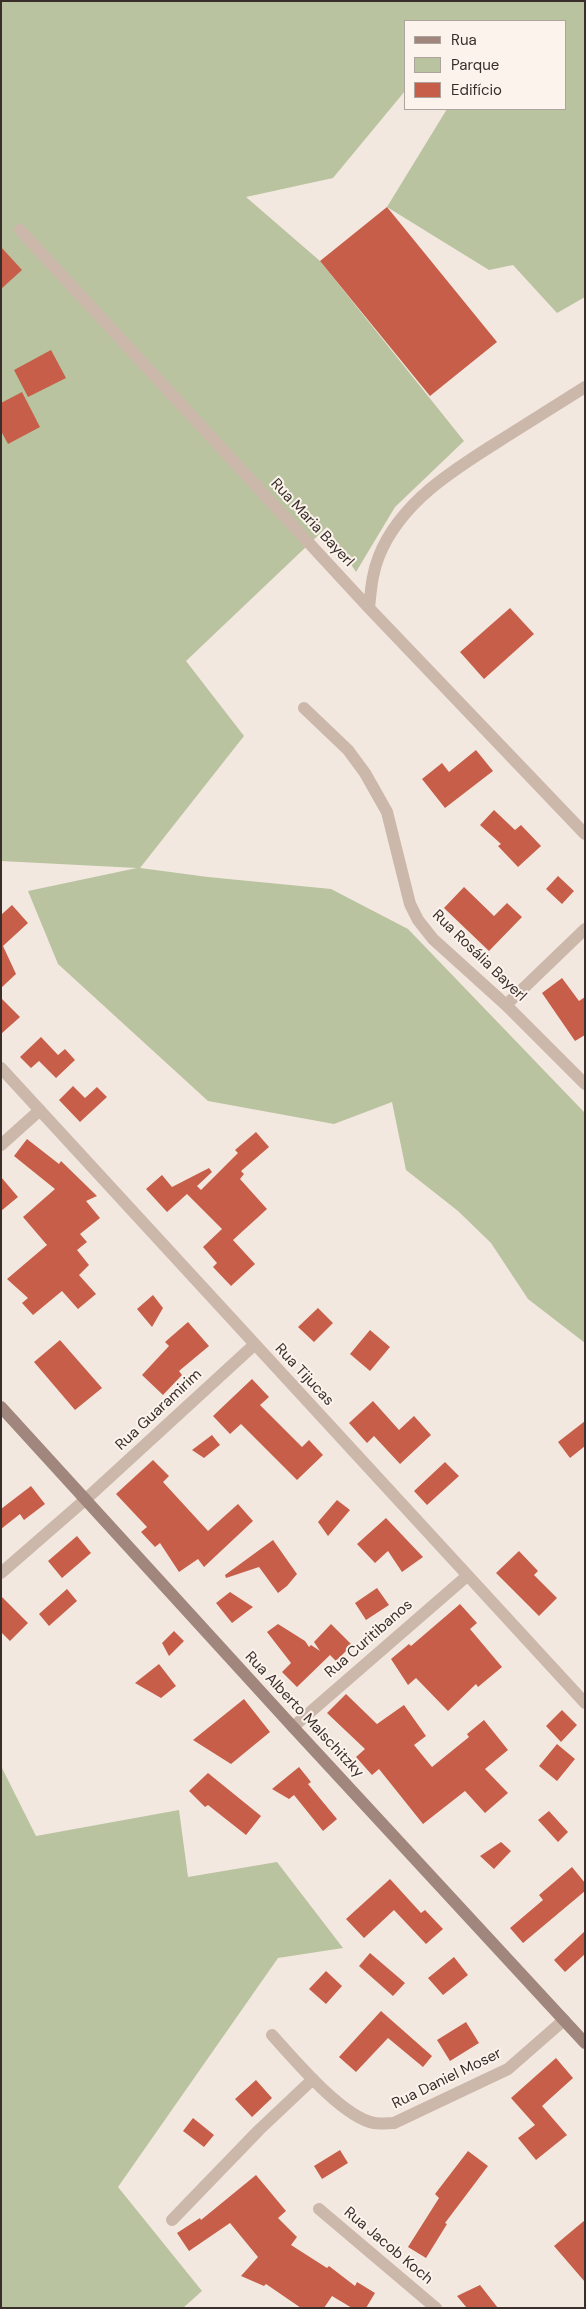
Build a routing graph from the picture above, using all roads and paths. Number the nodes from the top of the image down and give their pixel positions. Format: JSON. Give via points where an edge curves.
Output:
{"nodes":[{"id":1,"x":20,"y":230,"type":"dead end"},
{"id":2,"x":585,"y":387,"type":"edge"},
{"id":3,"x":369,"y":608,"type":"junction"},
{"id":4,"x":304,"y":708,"type":"dead end"},
{"id":5,"x":585,"y":834,"type":"edge"},
{"id":6,"x":585,"y":929,"type":"edge"},
{"id":7,"x":506,"y":1005,"type":"junction"},
{"id":8,"x":1,"y":1068,"type":"edge"},
{"id":9,"x":585,"y":1084,"type":"edge"},
{"id":10,"x":40,"y":1110,"type":"junction"},
{"id":11,"x":1,"y":1145,"type":"edge"},
{"id":12,"x":254,"y":1345,"type":"junction"},
{"id":13,"x":1,"y":1407,"type":"edge"},
{"id":14,"x":86,"y":1499,"type":"junction"},
{"id":15,"x":1,"y":1573,"type":"edge"},
{"id":16,"x":467,"y":1576,"type":"junction"},
{"id":17,"x":585,"y":1703,"type":"edge"},
{"id":18,"x":293,"y":1727,"type":"junction"},
{"id":19,"x":564,"y":2020,"type":"junction"},
{"id":20,"x":272,"y":2035,"type":"dead end"},
{"id":21,"x":585,"y":2043,"type":"edge"},
{"id":22,"x":313,"y":2078,"type":"junction"},
{"id":23,"x":319,"y":2209,"type":"dead end"},
{"id":24,"x":172,"y":2220,"type":"dead end"},
{"id":25,"x":436,"y":2308,"type":"edge"}],
"edges":[{"from":1,"to":3,"type":"street","name":"Rua Maria Bayerl"},
{"from":2,"to":3,"type":"street","via":[[455,469],[420,498],[399,521],[379,554],[372,573]]},
{"from":3,"to":5,"type":"street","name":"Rua Maria Bayerl"},
{"from":4,"to":7,"type":"street","name":"Rua Rosália Bayerl","via":[[348,750],[366,773],[387,812],[410,904],[418,920],[433,939]]},
{"from":6,"to":7,"type":"street"},
{"from":7,"to":9,"type":"street","name":"Rua Rosália Bayerl"},
{"from":8,"to":10,"type":"street","name":"Rua Tijucas"},
{"from":10,"to":11,"type":"street"},
{"from":10,"to":12,"type":"street","name":"Rua Tijucas"},
{"from":12,"to":14,"type":"street","name":"Rua Guaramirim"},
{"from":12,"to":16,"type":"street","name":"Rua Tijucas"},
{"from":13,"to":14,"type":"street","name":"Rua Alberto Malschitzky"},
{"from":14,"to":15,"type":"street","name":"Rua Guaramirim"},
{"from":14,"to":18,"type":"street","name":"Rua Alberto Malschitzky"},
{"from":16,"to":17,"type":"street","name":"Rua Tijucas"},
{"from":16,"to":18,"type":"street","name":"Rua Curitibanos"},
{"from":18,"to":19,"type":"street","name":"Rua Alberto Malschitzky"},
{"from":19,"to":21,"type":"street","name":"Rua Alberto Malschitzky"},
{"from":19,"to":22,"type":"street","name":"Rua Daniel Moser","via":[[508,2069],[394,2122],[374,2123],[354,2114]]},
{"from":20,"to":22,"type":"street","name":"Rua Daniel Moser"},
{"from":22,"to":24,"type":"street"},
{"from":23,"to":25,"type":"street","name":"Rua Jacob Koch"}]}
